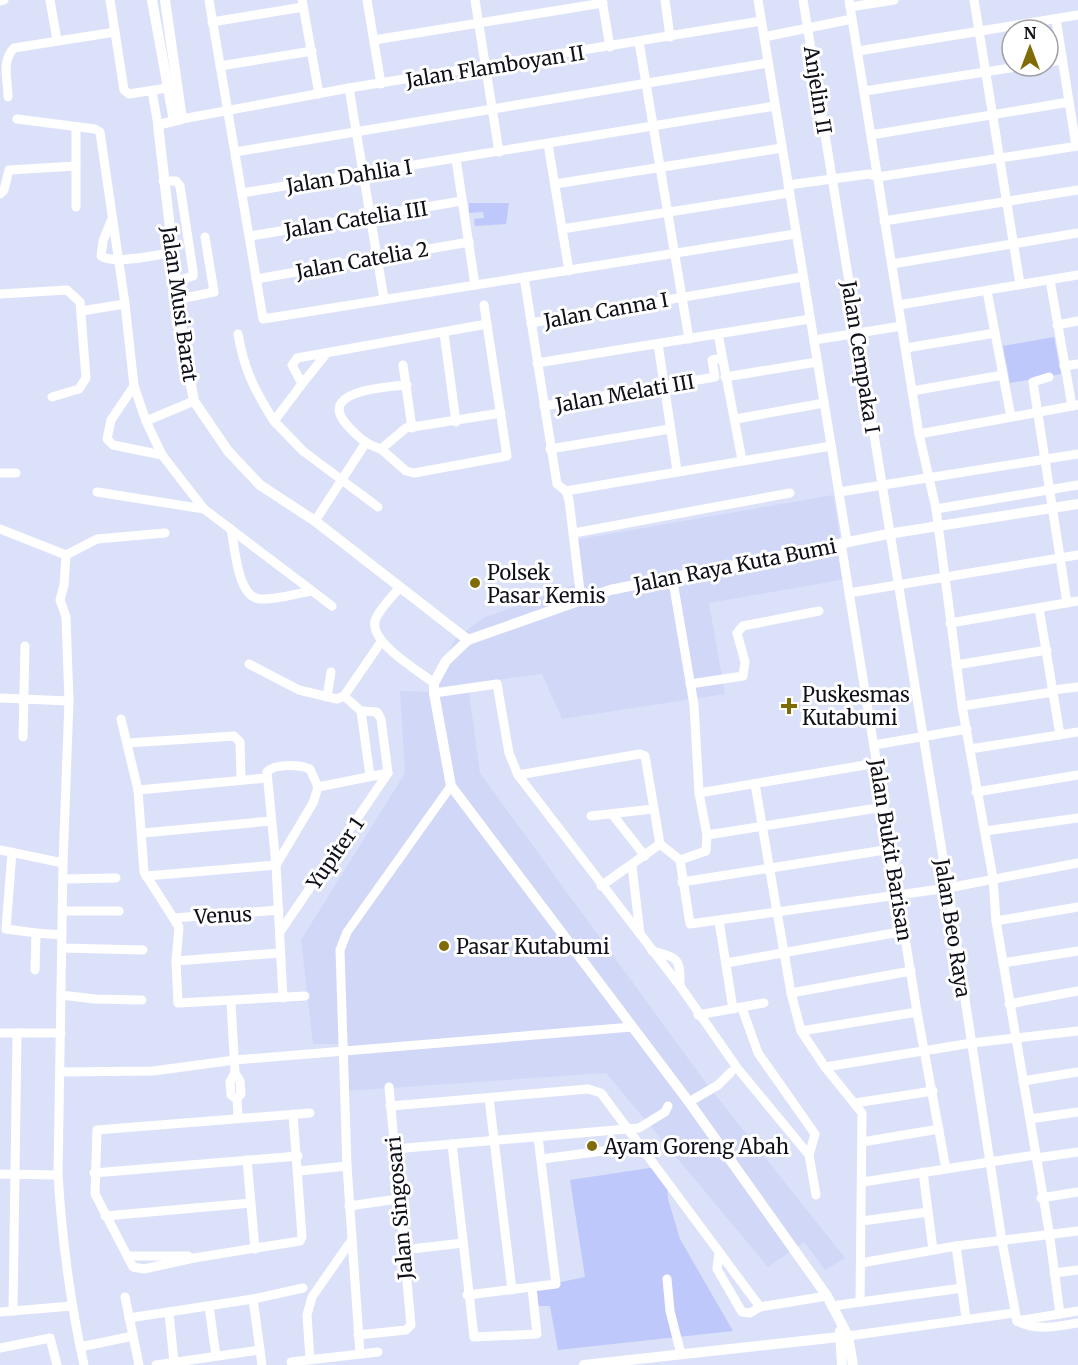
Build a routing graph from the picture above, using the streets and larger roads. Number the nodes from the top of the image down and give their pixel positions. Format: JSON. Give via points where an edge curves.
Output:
{"nodes":[{"id":1,"x":50,"y":0,"type":"edge"},
{"id":2,"x":110,"y":0,"type":"edge"},
{"id":3,"x":152,"y":0,"type":"edge"},
{"id":4,"x":165,"y":0,"type":"edge"},
{"id":5,"x":209,"y":0,"type":"edge"},
{"id":6,"x":367,"y":0,"type":"edge"},
{"id":7,"x":475,"y":0,"type":"edge"},
{"id":8,"x":665,"y":0,"type":"edge"},
{"id":9,"x":758,"y":0,"type":"edge"},
{"id":10,"x":803,"y":0,"type":"edge"},
{"id":11,"x":894,"y":0,"type":"edge"},
{"id":12,"x":974,"y":0,"type":"edge"},
{"id":13,"x":602,"y":2,"type":"edge"},
{"id":14,"x":303,"y":4,"type":"edge"},
{"id":15,"x":850,"y":4,"type":"edge"},
{"id":16,"x":1078,"y":15,"type":"edge"},
{"id":17,"x":1060,"y":18,"type":"edge"},
{"id":18,"x":852,"y":20,"type":"junction"},
{"id":19,"x":761,"y":21,"type":"junction"},
{"id":20,"x":212,"y":22,"type":"junction"},
{"id":21,"x":478,"y":23,"type":"junction"},
{"id":22,"x":808,"y":27,"type":"junction"},
{"id":23,"x":1000,"y":27,"type":"edge"},
{"id":24,"x":979,"y":30,"type":"junction"},
{"id":25,"x":115,"y":32,"type":"junction"},
{"id":26,"x":670,"y":37,"type":"junction"},
{"id":27,"x":764,"y":37,"type":"junction"},
{"id":28,"x":57,"y":40,"type":"junction"},
{"id":29,"x":374,"y":40,"type":"junction"},
{"id":30,"x":639,"y":42,"type":"junction"},
{"id":31,"x":1060,"y":46,"type":"edge"},
{"id":32,"x":610,"y":47,"type":"junction"},
{"id":33,"x":312,"y":51,"type":"junction"},
{"id":34,"x":858,"y":51,"type":"junction"},
{"id":35,"x":1062,"y":60,"type":"joint"},
{"id":36,"x":768,"y":63,"type":"junction"},
{"id":37,"x":219,"y":66,"type":"junction"},
{"id":38,"x":485,"y":67,"type":"junction"},
{"id":39,"x":1000,"y":70,"type":"edge"},
{"id":40,"x":986,"y":72,"type":"junction"},
{"id":41,"x":381,"y":84,"type":"junction"},
{"id":42,"x":646,"y":84,"type":"junction"},
{"id":43,"x":167,"y":88,"type":"junction"},
{"id":44,"x":349,"y":88,"type":"junction"},
{"id":45,"x":152,"y":91,"type":"junction"},
{"id":46,"x":865,"y":92,"type":"junction"},
{"id":47,"x":319,"y":94,"type":"junction"},
{"id":48,"x":8,"y":97,"type":"dead end"},
{"id":49,"x":1069,"y":102,"type":"junction"},
{"id":50,"x":775,"y":106,"type":"junction"},
{"id":51,"x":492,"y":110,"type":"junction"},
{"id":52,"x":229,"y":111,"type":"junction"},
{"id":53,"x":993,"y":114,"type":"junction"},
{"id":54,"x":17,"y":119,"type":"dead end"},
{"id":55,"x":178,"y":120,"type":"junction"},
{"id":56,"x":158,"y":125,"type":"junction"},
{"id":57,"x":653,"y":126,"type":"junction"},
{"id":58,"x":76,"y":127,"type":"junction"},
{"id":59,"x":358,"y":132,"type":"junction"},
{"id":60,"x":871,"y":135,"type":"junction"},
{"id":61,"x":548,"y":144,"type":"junction"},
{"id":62,"x":1077,"y":146,"type":"edge"},
{"id":63,"x":782,"y":148,"type":"junction"},
{"id":64,"x":235,"y":152,"type":"junction"},
{"id":65,"x":499,"y":152,"type":"junction"},
{"id":66,"x":999,"y":158,"type":"junction"},
{"id":67,"x":456,"y":159,"type":"junction"},
{"id":68,"x":76,"y":166,"type":"junction"},
{"id":69,"x":660,"y":168,"type":"junction"},
{"id":70,"x":363,"y":174,"type":"junction"},
{"id":71,"x":878,"y":177,"type":"junction"},
{"id":72,"x":833,"y":180,"type":"junction"},
{"id":73,"x":163,"y":181,"type":"junction"},
{"id":74,"x":555,"y":184,"type":"junction"},
{"id":75,"x":789,"y":189,"type":"junction"},
{"id":76,"x":1078,"y":190,"type":"edge"},
{"id":77,"x":242,"y":193,"type":"junction"},
{"id":78,"x":0,"y":194,"type":"edge"},
{"id":79,"x":462,"y":201,"type":"junction"},
{"id":80,"x":1007,"y":201,"type":"junction"},
{"id":81,"x":76,"y":207,"type":"dead end"},
{"id":82,"x":667,"y":212,"type":"junction"},
{"id":83,"x":370,"y":216,"type":"junction"},
{"id":84,"x":111,"y":221,"type":"junction"},
{"id":85,"x":884,"y":221,"type":"junction"},
{"id":86,"x":562,"y":229,"type":"junction"},
{"id":87,"x":795,"y":234,"type":"junction"},
{"id":88,"x":1078,"y":234,"type":"edge"},
{"id":89,"x":250,"y":236,"type":"junction"},
{"id":90,"x":205,"y":237,"type":"dead end"},
{"id":91,"x":469,"y":242,"type":"junction"},
{"id":92,"x":1013,"y":244,"type":"junction"},
{"id":93,"x":173,"y":252,"type":"junction"},
{"id":94,"x":674,"y":254,"type":"junction"},
{"id":95,"x":377,"y":257,"type":"junction"},
{"id":96,"x":120,"y":260,"type":"junction"},
{"id":97,"x":892,"y":264,"type":"junction"},
{"id":98,"x":569,"y":271,"type":"junction"},
{"id":99,"x":1078,"y":275,"type":"edge"},
{"id":100,"x":524,"y":277,"type":"junction"},
{"id":101,"x":802,"y":277,"type":"junction"},
{"id":102,"x":256,"y":279,"type":"junction"},
{"id":103,"x":1050,"y":280,"type":"junction"},
{"id":104,"x":176,"y":281,"type":"junction"},
{"id":105,"x":476,"y":285,"type":"junction"},
{"id":106,"x":1020,"y":285,"type":"junction"},
{"id":107,"x":987,"y":291,"type":"junction"},
{"id":108,"x":0,"y":294,"type":"edge"},
{"id":109,"x":682,"y":297,"type":"junction"},
{"id":110,"x":180,"y":299,"type":"junction"},
{"id":111,"x":384,"y":299,"type":"junction"},
{"id":112,"x":125,"y":304,"type":"junction"},
{"id":113,"x":484,"y":305,"type":"dead end"},
{"id":114,"x":899,"y":305,"type":"junction"},
{"id":115,"x":81,"y":311,"type":"junction"},
{"id":116,"x":810,"y":320,"type":"junction"},
{"id":117,"x":1078,"y":321,"type":"edge"},
{"id":118,"x":531,"y":323,"type":"junction"},
{"id":119,"x":487,"y":324,"type":"junction"},
{"id":120,"x":1057,"y":324,"type":"junction"},
{"id":121,"x":902,"y":326,"type":"junction"},
{"id":122,"x":444,"y":333,"type":"junction"},
{"id":123,"x":858,"y":333,"type":"junction"},
{"id":124,"x":995,"y":333,"type":"junction"},
{"id":125,"x":238,"y":334,"type":"dead end"},
{"id":126,"x":718,"y":334,"type":"junction"},
{"id":127,"x":689,"y":339,"type":"junction"},
{"id":128,"x":813,"y":340,"type":"junction"},
{"id":129,"x":658,"y":344,"type":"junction"},
{"id":130,"x":906,"y":348,"type":"junction"},
{"id":131,"x":326,"y":354,"type":"junction"},
{"id":132,"x":722,"y":358,"type":"junction"},
{"id":133,"x":817,"y":362,"type":"junction"},
{"id":134,"x":537,"y":363,"type":"junction"},
{"id":135,"x":1078,"y":364,"type":"edge"},
{"id":136,"x":403,"y":365,"type":"dead end"},
{"id":137,"x":1064,"y":366,"type":"junction"},
{"id":138,"x":1003,"y":375,"type":"junction"},
{"id":139,"x":725,"y":377,"type":"junction"},
{"id":140,"x":1049,"y":377,"type":"dead end"},
{"id":141,"x":302,"y":384,"type":"junction"},
{"id":142,"x":134,"y":386,"type":"junction"},
{"id":143,"x":406,"y":386,"type":"junction"},
{"id":144,"x":664,"y":387,"type":"junction"},
{"id":145,"x":912,"y":391,"type":"junction"},
{"id":146,"x":52,"y":397,"type":"dead end"},
{"id":147,"x":194,"y":401,"type":"junction"},
{"id":148,"x":824,"y":403,"type":"junction"},
{"id":149,"x":544,"y":406,"type":"junction"},
{"id":150,"x":1075,"y":406,"type":"edge"},
{"id":151,"x":501,"y":413,"type":"junction"},
{"id":152,"x":1037,"y":414,"type":"junction"},
{"id":153,"x":1011,"y":417,"type":"junction"},
{"id":154,"x":736,"y":419,"type":"junction"},
{"id":155,"x":146,"y":421,"type":"junction"},
{"id":156,"x":274,"y":421,"type":"junction"},
{"id":157,"x":456,"y":422,"type":"junction"},
{"id":158,"x":412,"y":428,"type":"junction"},
{"id":159,"x":670,"y":429,"type":"junction"},
{"id":160,"x":919,"y":434,"type":"junction"},
{"id":161,"x":365,"y":444,"type":"junction"},
{"id":162,"x":831,"y":446,"type":"junction"},
{"id":163,"x":381,"y":449,"type":"junction"},
{"id":164,"x":550,"y":449,"type":"junction"},
{"id":165,"x":1078,"y":454,"type":"edge"},
{"id":166,"x":162,"y":455,"type":"junction"},
{"id":167,"x":1045,"y":459,"type":"junction"},
{"id":168,"x":742,"y":460,"type":"junction"},
{"id":169,"x":677,"y":471,"type":"junction"},
{"id":170,"x":0,"y":473,"type":"edge"},
{"id":171,"x":16,"y":473,"type":"dead end"},
{"id":172,"x":342,"y":479,"type":"junction"},
{"id":173,"x":928,"y":479,"type":"junction"},
{"id":174,"x":1078,"y":484,"type":"edge"},
{"id":175,"x":880,"y":486,"type":"junction"},
{"id":176,"x":1050,"y":489,"type":"junction"},
{"id":177,"x":566,"y":490,"type":"junction"},
{"id":178,"x":97,"y":492,"type":"dead end"},
{"id":179,"x":839,"y":492,"type":"junction"},
{"id":180,"x":790,"y":493,"type":"dead end"},
{"id":181,"x":1078,"y":504,"type":"edge"},
{"id":182,"x":378,"y":507,"type":"dead end"},
{"id":183,"x":1053,"y":508,"type":"junction"},
{"id":184,"x":204,"y":509,"type":"junction"},
{"id":185,"x":936,"y":509,"type":"junction"},
{"id":186,"x":315,"y":521,"type":"junction"},
{"id":187,"x":938,"y":527,"type":"junction"},
{"id":188,"x":0,"y":529,"type":"edge"},
{"id":189,"x":231,"y":529,"type":"junction"},
{"id":190,"x":165,"y":533,"type":"dead end"},
{"id":191,"x":573,"y":533,"type":"junction"},
{"id":192,"x":888,"y":534,"type":"junction"},
{"id":193,"x":844,"y":543,"type":"junction"},
{"id":194,"x":66,"y":555,"type":"junction"},
{"id":195,"x":1078,"y":555,"type":"edge"},
{"id":196,"x":1060,"y":558,"type":"junction"},
{"id":197,"x":672,"y":576,"type":"junction"},
{"id":198,"x":946,"y":578,"type":"junction"},
{"id":199,"x":896,"y":585,"type":"junction"},
{"id":200,"x":400,"y":587,"type":"junction"},
{"id":201,"x":311,"y":591,"type":"junction"},
{"id":202,"x":849,"y":593,"type":"junction"},
{"id":203,"x":581,"y":599,"type":"junction"},
{"id":204,"x":1078,"y":601,"type":"edge"},
{"id":205,"x":1067,"y":603,"type":"junction"},
{"id":206,"x":332,"y":606,"type":"dead end"},
{"id":207,"x":1040,"y":608,"type":"junction"},
{"id":208,"x":819,"y":611,"type":"dead end"},
{"id":209,"x":950,"y":623,"type":"junction"},
{"id":210,"x":468,"y":640,"type":"junction"},
{"id":211,"x":381,"y":642,"type":"junction"},
{"id":212,"x":25,"y":646,"type":"dead end"},
{"id":213,"x":1047,"y":650,"type":"junction"},
{"id":214,"x":249,"y":664,"type":"dead end"},
{"id":215,"x":956,"y":665,"type":"junction"},
{"id":216,"x":331,"y":672,"type":"dead end"},
{"id":217,"x":690,"y":684,"type":"junction"},
{"id":218,"x":1078,"y":687,"type":"edge"},
{"id":219,"x":434,"y":688,"type":"junction"},
{"id":220,"x":1053,"y":691,"type":"junction"},
{"id":221,"x":344,"y":696,"type":"junction"},
{"id":222,"x":327,"y":697,"type":"junction"},
{"id":223,"x":0,"y":698,"type":"edge"},
{"id":224,"x":23,"y":699,"type":"junction"},
{"id":225,"x":69,"y":701,"type":"junction"},
{"id":226,"x":962,"y":706,"type":"junction"},
{"id":227,"x":361,"y":711,"type":"junction"},
{"id":228,"x":121,"y":719,"type":"dead end"},
{"id":229,"x":967,"y":729,"type":"junction"},
{"id":230,"x":1078,"y":732,"type":"edge"},
{"id":231,"x":1060,"y":735,"type":"junction"},
{"id":232,"x":23,"y":737,"type":"dead end"},
{"id":233,"x":921,"y":737,"type":"junction"},
{"id":234,"x":128,"y":743,"type":"junction"},
{"id":235,"x":874,"y":745,"type":"junction"},
{"id":236,"x":970,"y":749,"type":"junction"},
{"id":237,"x":877,"y":763,"type":"junction"},
{"id":238,"x":388,"y":773,"type":"junction"},
{"id":239,"x":518,"y":775,"type":"junction"},
{"id":240,"x":1078,"y":775,"type":"edge"},
{"id":241,"x":370,"y":776,"type":"junction"},
{"id":242,"x":266,"y":778,"type":"junction"},
{"id":243,"x":241,"y":780,"type":"junction"},
{"id":244,"x":754,"y":784,"type":"junction"},
{"id":245,"x":451,"y":786,"type":"junction"},
{"id":246,"x":318,"y":787,"type":"junction"},
{"id":247,"x":138,"y":790,"type":"junction"},
{"id":248,"x":976,"y":792,"type":"junction"},
{"id":249,"x":699,"y":793,"type":"junction"},
{"id":250,"x":884,"y":807,"type":"junction"},
{"id":251,"x":653,"y":809,"type":"junction"},
{"id":252,"x":612,"y":814,"type":"junction"},
{"id":253,"x":591,"y":816,"type":"dead end"},
{"id":254,"x":1078,"y":818,"type":"edge"},
{"id":255,"x":271,"y":821,"type":"junction"},
{"id":256,"x":763,"y":826,"type":"junction"},
{"id":257,"x":985,"y":831,"type":"junction"},
{"id":258,"x":143,"y":833,"type":"junction"},
{"id":259,"x":707,"y":835,"type":"junction"},
{"id":260,"x":660,"y":844,"type":"junction"},
{"id":261,"x":891,"y":849,"type":"junction"},
{"id":262,"x":0,"y":850,"type":"edge"},
{"id":263,"x":12,"y":852,"type":"junction"},
{"id":264,"x":645,"y":856,"type":"junction"},
{"id":265,"x":680,"y":860,"type":"junction"},
{"id":266,"x":1078,"y":863,"type":"edge"},
{"id":267,"x":63,"y":864,"type":"junction"},
{"id":268,"x":276,"y":865,"type":"junction"},
{"id":269,"x":632,"y":866,"type":"junction"},
{"id":270,"x":771,"y":868,"type":"junction"},
{"id":271,"x":146,"y":876,"type":"junction"},
{"id":272,"x":116,"y":878,"type":"dead end"},
{"id":273,"x":993,"y":878,"type":"junction"},
{"id":274,"x":64,"y":879,"type":"junction"},
{"id":275,"x":682,"y":882,"type":"junction"},
{"id":276,"x":601,"y":886,"type":"junction"},
{"id":277,"x":948,"y":888,"type":"junction"},
{"id":278,"x":900,"y":893,"type":"junction"},
{"id":279,"x":1078,"y":907,"type":"edge"},
{"id":280,"x":63,"y":911,"type":"junction"},
{"id":281,"x":119,"y":911,"type":"dead end"},
{"id":282,"x":276,"y":911,"type":"junction"},
{"id":283,"x":778,"y":913,"type":"junction"},
{"id":284,"x":174,"y":918,"type":"junction"},
{"id":285,"x":717,"y":921,"type":"junction"},
{"id":286,"x":996,"y":921,"type":"junction"},
{"id":287,"x":905,"y":931,"type":"junction"},
{"id":288,"x":280,"y":932,"type":"junction"},
{"id":289,"x":36,"y":933,"type":"junction"},
{"id":290,"x":62,"y":934,"type":"junction"},
{"id":291,"x":640,"y":934,"type":"junction"},
{"id":292,"x":62,"y":948,"type":"junction"},
{"id":293,"x":143,"y":950,"type":"dead end"},
{"id":294,"x":652,"y":951,"type":"junction"},
{"id":295,"x":1078,"y":951,"type":"edge"},
{"id":296,"x":784,"y":952,"type":"junction"},
{"id":297,"x":280,"y":953,"type":"junction"},
{"id":298,"x":176,"y":961,"type":"junction"},
{"id":299,"x":726,"y":963,"type":"junction"},
{"id":300,"x":1003,"y":963,"type":"junction"},
{"id":301,"x":34,"y":970,"type":"dead end"},
{"id":302,"x":911,"y":971,"type":"junction"},
{"id":303,"x":680,"y":986,"type":"junction"},
{"id":304,"x":1078,"y":991,"type":"edge"},
{"id":305,"x":791,"y":993,"type":"junction"},
{"id":306,"x":61,"y":995,"type":"junction"},
{"id":307,"x":305,"y":996,"type":"dead end"},
{"id":308,"x":283,"y":998,"type":"junction"},
{"id":309,"x":142,"y":1000,"type":"dead end"},
{"id":310,"x":231,"y":1002,"type":"junction"},
{"id":311,"x":764,"y":1003,"type":"dead end"},
{"id":312,"x":1009,"y":1004,"type":"junction"},
{"id":313,"x":737,"y":1009,"type":"junction"},
{"id":314,"x":917,"y":1012,"type":"junction"},
{"id":315,"x":698,"y":1015,"type":"junction"},
{"id":316,"x":632,"y":1027,"type":"junction"},
{"id":317,"x":801,"y":1031,"type":"junction"},
{"id":318,"x":1078,"y":1031,"type":"edge"},
{"id":319,"x":0,"y":1033,"type":"edge"},
{"id":320,"x":17,"y":1033,"type":"junction"},
{"id":321,"x":61,"y":1033,"type":"junction"},
{"id":322,"x":1016,"y":1040,"type":"junction"},
{"id":323,"x":972,"y":1043,"type":"junction"},
{"id":324,"x":925,"y":1050,"type":"junction"},
{"id":325,"x":344,"y":1052,"type":"junction"},
{"id":326,"x":235,"y":1060,"type":"junction"},
{"id":327,"x":825,"y":1067,"type":"junction"},
{"id":328,"x":735,"y":1070,"type":"junction"},
{"id":329,"x":60,"y":1072,"type":"junction"},
{"id":330,"x":1078,"y":1072,"type":"edge"},
{"id":331,"x":1023,"y":1081,"type":"junction"},
{"id":332,"x":388,"y":1087,"type":"dead end"},
{"id":333,"x":933,"y":1090,"type":"junction"},
{"id":334,"x":489,"y":1098,"type":"junction"},
{"id":335,"x":690,"y":1098,"type":"junction"},
{"id":336,"x":855,"y":1103,"type":"junction"},
{"id":337,"x":390,"y":1106,"type":"junction"},
{"id":338,"x":1078,"y":1112,"type":"edge"},
{"id":339,"x":310,"y":1113,"type":"dead end"},
{"id":340,"x":293,"y":1114,"type":"junction"},
{"id":341,"x":238,"y":1117,"type":"junction"},
{"id":342,"x":1030,"y":1119,"type":"junction"},
{"id":343,"x":628,"y":1129,"type":"junction"},
{"id":344,"x":939,"y":1129,"type":"junction"},
{"id":345,"x":538,"y":1137,"type":"junction"},
{"id":346,"x":494,"y":1140,"type":"junction"},
{"id":347,"x":862,"y":1142,"type":"junction"},
{"id":348,"x":452,"y":1144,"type":"junction"},
{"id":349,"x":641,"y":1146,"type":"junction"},
{"id":350,"x":394,"y":1149,"type":"junction"},
{"id":351,"x":1078,"y":1152,"type":"edge"},
{"id":352,"x":809,"y":1155,"type":"junction"},
{"id":353,"x":298,"y":1156,"type":"junction"},
{"id":354,"x":1036,"y":1156,"type":"junction"},
{"id":355,"x":542,"y":1159,"type":"junction"},
{"id":356,"x":247,"y":1160,"type":"junction"},
{"id":357,"x":991,"y":1162,"type":"junction"},
{"id":358,"x":347,"y":1166,"type":"junction"},
{"id":359,"x":946,"y":1169,"type":"junction"},
{"id":360,"x":299,"y":1171,"type":"junction"},
{"id":361,"x":923,"y":1172,"type":"junction"},
{"id":362,"x":94,"y":1173,"type":"junction"},
{"id":363,"x":0,"y":1174,"type":"edge"},
{"id":364,"x":16,"y":1174,"type":"junction"},
{"id":365,"x":58,"y":1175,"type":"junction"},
{"id":366,"x":862,"y":1182,"type":"junction"},
{"id":367,"x":1078,"y":1192,"type":"edge"},
{"id":368,"x":816,"y":1195,"type":"dead end"},
{"id":369,"x":1041,"y":1198,"type":"junction"},
{"id":370,"x":398,"y":1199,"type":"junction"},
{"id":371,"x":251,"y":1203,"type":"junction"},
{"id":372,"x":349,"y":1206,"type":"junction"},
{"id":373,"x":928,"y":1212,"type":"junction"},
{"id":374,"x":105,"y":1216,"type":"junction"},
{"id":375,"x":862,"y":1221,"type":"junction"},
{"id":376,"x":1078,"y":1231,"type":"edge"},
{"id":377,"x":1050,"y":1236,"type":"junction"},
{"id":378,"x":351,"y":1241,"type":"junction"},
{"id":379,"x":1002,"y":1241,"type":"junction"},
{"id":380,"x":464,"y":1243,"type":"junction"},
{"id":381,"x":956,"y":1246,"type":"junction"},
{"id":382,"x":255,"y":1249,"type":"junction"},
{"id":383,"x":403,"y":1250,"type":"junction"},
{"id":384,"x":933,"y":1250,"type":"junction"},
{"id":385,"x":719,"y":1253,"type":"junction"},
{"id":386,"x":861,"y":1263,"type":"junction"},
{"id":387,"x":1078,"y":1270,"type":"edge"},
{"id":388,"x":1054,"y":1273,"type":"junction"},
{"id":389,"x":667,"y":1279,"type":"dead end"},
{"id":390,"x":303,"y":1288,"type":"dead end"},
{"id":391,"x":532,"y":1288,"type":"junction"},
{"id":392,"x":962,"y":1288,"type":"junction"},
{"id":393,"x":512,"y":1290,"type":"junction"},
{"id":394,"x":467,"y":1294,"type":"junction"},
{"id":395,"x":125,"y":1297,"type":"dead end"},
{"id":396,"x":253,"y":1299,"type":"junction"},
{"id":397,"x":830,"y":1301,"type":"junction"},
{"id":398,"x":860,"y":1302,"type":"junction"},
{"id":399,"x":72,"y":1306,"type":"junction"},
{"id":400,"x":209,"y":1306,"type":"junction"},
{"id":401,"x":760,"y":1307,"type":"junction"},
{"id":402,"x":13,"y":1311,"type":"junction"},
{"id":403,"x":1078,"y":1311,"type":"edge"},
{"id":404,"x":0,"y":1312,"type":"edge"},
{"id":405,"x":169,"y":1313,"type":"junction"},
{"id":406,"x":1060,"y":1314,"type":"junction"},
{"id":407,"x":1016,"y":1317,"type":"junction"},
{"id":408,"x":129,"y":1318,"type":"junction"},
{"id":409,"x":966,"y":1318,"type":"junction"},
{"id":410,"x":1078,"y":1323,"type":"edge"},
{"id":411,"x":358,"y":1335,"type":"junction"},
{"id":412,"x":133,"y":1336,"type":"junction"},
{"id":413,"x":843,"y":1337,"type":"junction"},
{"id":414,"x":80,"y":1347,"type":"junction"},
{"id":415,"x":0,"y":1348,"type":"edge"},
{"id":416,"x":260,"y":1350,"type":"junction"},
{"id":417,"x":378,"y":1352,"type":"dead end"},
{"id":418,"x":360,"y":1354,"type":"junction"},
{"id":419,"x":681,"y":1354,"type":"junction"},
{"id":420,"x":216,"y":1356,"type":"junction"},
{"id":421,"x":310,"y":1359,"type":"junction"},
{"id":422,"x":174,"y":1362,"type":"junction"},
{"id":423,"x":291,"y":1362,"type":"dead end"},
{"id":424,"x":57,"y":1365,"type":"edge"},
{"id":425,"x":84,"y":1365,"type":"edge"},
{"id":426,"x":139,"y":1365,"type":"edge"},
{"id":427,"x":156,"y":1365,"type":"edge"},
{"id":428,"x":262,"y":1365,"type":"edge"},
{"id":429,"x":584,"y":1365,"type":"edge"},
{"id":430,"x":842,"y":1365,"type":"edge"},
{"id":431,"x":853,"y":1365,"type":"edge"}],
"edges":[{"from":1,"to":28,"type":"street"},
{"from":2,"to":25,"type":"street"},
{"from":3,"to":43,"type":"street"},
{"from":4,"to":55,"type":"street"},
{"from":5,"to":20,"type":"street"},
{"from":6,"to":29,"type":"street"},
{"from":7,"to":21,"type":"street"},
{"from":8,"to":26,"type":"street"},
{"from":9,"to":19,"type":"street","name":"Jalan Bukit Barisan"},
{"from":10,"to":22,"type":"street","name":"Anjelin II"},
{"from":11,"to":15,"type":"street"},
{"from":12,"to":24,"type":"street"},
{"from":13,"to":21,"type":"street"},
{"from":13,"to":32,"type":"street"},
{"from":14,"to":20,"type":"street"},
{"from":14,"to":33,"type":"street"},
{"from":15,"to":18,"type":"street"},
{"from":16,"to":17,"type":"street"},
{"from":18,"to":22,"type":"street"},
{"from":18,"to":34,"type":"street"},
{"from":19,"to":26,"type":"street","name":"Jalan Flamboyan II"},
{"from":19,"to":27,"type":"street","name":"Jalan Bukit Barisan"},
{"from":20,"to":37,"type":"street"},
{"from":21,"to":29,"type":"street"},
{"from":21,"to":38,"type":"street"},
{"from":22,"to":27,"type":"street"},
{"from":22,"to":72,"type":"street","name":"Anjelin II"},
{"from":23,"to":24,"type":"street"},
{"from":24,"to":34,"type":"street"},
{"from":24,"to":40,"type":"street"},
{"from":25,"to":28,"type":"street"},
{"from":25,"to":45,"type":"street","via":[[124,90],[129,94]]},
{"from":26,"to":30,"type":"street","name":"Jalan Flamboyan II"},
{"from":27,"to":36,"type":"street","name":"Jalan Bukit Barisan"},
{"from":28,"to":48,"type":"street","via":[[11,50],[6,67]]},
{"from":29,"to":41,"type":"street"},
{"from":30,"to":32,"type":"street","name":"Jalan Flamboyan II"},
{"from":30,"to":42,"type":"street"},
{"from":31,"to":35,"type":"street"},
{"from":32,"to":38,"type":"street","name":"Jalan Flamboyan II"},
{"from":33,"to":37,"type":"street"},
{"from":33,"to":47,"type":"street"},
{"from":34,"to":46,"type":"street"},
{"from":35,"to":49,"type":"street"},
{"from":36,"to":42,"type":"street"},
{"from":36,"to":50,"type":"street","name":"Jalan Bukit Barisan"},
{"from":37,"to":52,"type":"street"},
{"from":38,"to":41,"type":"street","name":"Jalan Flamboyan II"},
{"from":38,"to":51,"type":"street"},
{"from":39,"to":40,"type":"street"},
{"from":40,"to":46,"type":"street"},
{"from":40,"to":53,"type":"street"},
{"from":41,"to":44,"type":"street","name":"Jalan Flamboyan II"},
{"from":42,"to":51,"type":"street"},
{"from":42,"to":57,"type":"street"},
{"from":43,"to":45,"type":"street"},
{"from":43,"to":55,"type":"street"},
{"from":44,"to":47,"type":"street","name":"Jalan Flamboyan II"},
{"from":44,"to":59,"type":"street"},
{"from":45,"to":56,"type":"street"},
{"from":46,"to":60,"type":"street"},
{"from":47,"to":52,"type":"street","name":"Jalan Flamboyan II"},
{"from":49,"to":53,"type":"street"},
{"from":49,"to":62,"type":"street"},
{"from":50,"to":57,"type":"street","name":"Jalan Dahlia I"},
{"from":50,"to":63,"type":"street","name":"Jalan Bukit Barisan"},
{"from":51,"to":59,"type":"street"},
{"from":51,"to":65,"type":"street"},
{"from":52,"to":55,"type":"street","name":"Jalan Flamboyan II"},
{"from":52,"to":64,"type":"street"},
{"from":53,"to":60,"type":"street"},
{"from":53,"to":66,"type":"street"},
{"from":54,"to":58,"type":"street"},
{"from":55,"to":56,"type":"street"},
{"from":56,"to":73,"type":"street","name":"Jalan Musi Barat"},
{"from":57,"to":61,"type":"street","name":"Jalan Dahlia I"},
{"from":57,"to":69,"type":"street"},
{"from":58,"to":68,"type":"street"},
{"from":58,"to":84,"type":"street","via":[[100,132]]},
{"from":59,"to":64,"type":"street"},
{"from":59,"to":70,"type":"street"},
{"from":60,"to":71,"type":"street"},
{"from":61,"to":65,"type":"street","name":"Jalan Dahlia I"},
{"from":61,"to":74,"type":"street"},
{"from":62,"to":66,"type":"street"},
{"from":63,"to":69,"type":"street"},
{"from":63,"to":75,"type":"street","name":"Jalan Bukit Barisan"},
{"from":64,"to":77,"type":"street"},
{"from":65,"to":67,"type":"street","name":"Jalan Dahlia I"},
{"from":66,"to":71,"type":"street"},
{"from":66,"to":80,"type":"street"},
{"from":67,"to":70,"type":"street","name":"Jalan Dahlia I"},
{"from":67,"to":79,"type":"street"},
{"from":68,"to":78,"type":"street","via":[[9,170]]},
{"from":68,"to":81,"type":"street"},
{"from":69,"to":74,"type":"street"},
{"from":69,"to":82,"type":"street"},
{"from":70,"to":77,"type":"street","name":"Jalan Dahlia I"},
{"from":70,"to":83,"type":"street"},
{"from":71,"to":72,"type":"street","via":[[869,174]]},
{"from":71,"to":85,"type":"street"},
{"from":72,"to":75,"type":"street"},
{"from":72,"to":123,"type":"street","name":"Jalan Cempaka I"},
{"from":73,"to":93,"type":"street","name":"Jalan Musi Barat"},
{"from":73,"to":104,"type":"street","via":[[180,186],[193,271],[193,276]]},
{"from":74,"to":86,"type":"street"},
{"from":75,"to":82,"type":"street"},
{"from":75,"to":87,"type":"street","name":"Jalan Bukit Barisan"},
{"from":76,"to":80,"type":"street"},
{"from":77,"to":89,"type":"street"},
{"from":79,"to":83,"type":"street","name":"Jalan Catelia III"},
{"from":79,"to":91,"type":"street"},
{"from":80,"to":85,"type":"street"},
{"from":80,"to":92,"type":"street"},
{"from":82,"to":86,"type":"street"},
{"from":82,"to":94,"type":"street"},
{"from":83,"to":89,"type":"street","name":"Jalan Catelia III"},
{"from":83,"to":95,"type":"street"},
{"from":84,"to":96,"type":"street"},
{"from":84,"to":96,"type":"street","via":[[101,256]]},
{"from":85,"to":97,"type":"street"},
{"from":86,"to":98,"type":"street"},
{"from":87,"to":94,"type":"street"},
{"from":87,"to":101,"type":"street","name":"Jalan Bukit Barisan"},
{"from":88,"to":92,"type":"street"},
{"from":89,"to":102,"type":"street"},
{"from":90,"to":110,"type":"street","via":[[214,292]]},
{"from":91,"to":95,"type":"street","name":"Jalan Catelia 2"},
{"from":91,"to":105,"type":"street"},
{"from":92,"to":97,"type":"street"},
{"from":92,"to":106,"type":"street"},
{"from":93,"to":96,"type":"street"},
{"from":93,"to":104,"type":"street","name":"Jalan Musi Barat"},
{"from":94,"to":98,"type":"street"},
{"from":94,"to":109,"type":"street"},
{"from":95,"to":102,"type":"street","name":"Jalan Catelia 2"},
{"from":95,"to":111,"type":"street"},
{"from":96,"to":112,"type":"street"},
{"from":97,"to":114,"type":"street"},
{"from":98,"to":100,"type":"street"},
{"from":99,"to":103,"type":"street"},
{"from":100,"to":105,"type":"street"},
{"from":100,"to":118,"type":"street"},
{"from":101,"to":109,"type":"street","name":"Jalan Canna I"},
{"from":101,"to":116,"type":"street","name":"Jalan Bukit Barisan"},
{"from":102,"to":111,"type":"street","via":[[263,320]]},
{"from":103,"to":106,"type":"street"},
{"from":103,"to":120,"type":"street"},
{"from":104,"to":110,"type":"street","name":"Jalan Musi Barat"},
{"from":105,"to":111,"type":"street"},
{"from":106,"to":107,"type":"street"},
{"from":107,"to":114,"type":"street"},
{"from":107,"to":124,"type":"street"},
{"from":108,"to":115,"type":"street","via":[[67,290],[80,302]]},
{"from":109,"to":118,"type":"street","name":"Jalan Canna I"},
{"from":109,"to":127,"type":"street"},
{"from":110,"to":147,"type":"street","name":"Jalan Musi Barat"},
{"from":112,"to":115,"type":"street"},
{"from":112,"to":142,"type":"street"},
{"from":113,"to":119,"type":"street"},
{"from":114,"to":121,"type":"street"},
{"from":115,"to":146,"type":"street","via":[[86,378],[79,389]]},
{"from":116,"to":126,"type":"street"},
{"from":116,"to":128,"type":"street","name":"Jalan Bukit Barisan"},
{"from":117,"to":120,"type":"street"},
{"from":118,"to":134,"type":"street"},
{"from":119,"to":122,"type":"street"},
{"from":119,"to":151,"type":"street"},
{"from":120,"to":137,"type":"street"},
{"from":121,"to":123,"type":"street"},
{"from":121,"to":130,"type":"street"},
{"from":122,"to":131,"type":"street","via":[[404,337]]},
{"from":122,"to":157,"type":"street"},
{"from":123,"to":128,"type":"street"},
{"from":123,"to":175,"type":"street","name":"Jalan Cempaka I"},
{"from":124,"to":130,"type":"street"},
{"from":124,"to":138,"type":"street"},
{"from":125,"to":156,"type":"street","via":[[243,364]]},
{"from":126,"to":127,"type":"street"},
{"from":126,"to":132,"type":"street"},
{"from":127,"to":129,"type":"street"},
{"from":128,"to":133,"type":"street","name":"Jalan Bukit Barisan"},
{"from":129,"to":134,"type":"street"},
{"from":129,"to":144,"type":"street"},
{"from":130,"to":145,"type":"street"},
{"from":131,"to":141,"type":"street"},
{"from":131,"to":141,"type":"street","via":[[293,360]]},
{"from":132,"to":139,"type":"street"},
{"from":132,"to":144,"type":"street","name":"Jalan Melati III","via":[[712,360],[715,377]]},
{"from":133,"to":139,"type":"street"},
{"from":133,"to":148,"type":"street","name":"Jalan Bukit Barisan"},
{"from":134,"to":149,"type":"street"},
{"from":135,"to":137,"type":"street"},
{"from":136,"to":143,"type":"street"},
{"from":137,"to":150,"type":"street"},
{"from":138,"to":145,"type":"street"},
{"from":138,"to":153,"type":"street"},
{"from":139,"to":154,"type":"street"},
{"from":140,"to":152,"type":"street","via":[[1033,381]]},
{"from":141,"to":156,"type":"street"},
{"from":142,"to":155,"type":"street"},
{"from":142,"to":166,"type":"street","via":[[111,420],[107,439],[113,445]]},
{"from":143,"to":158,"type":"street"},
{"from":143,"to":161,"type":"street","via":[[352,394],[342,400],[339,416]]},
{"from":144,"to":149,"type":"street","name":"Jalan Melati III"},
{"from":144,"to":159,"type":"street"},
{"from":145,"to":160,"type":"street"},
{"from":147,"to":155,"type":"street"},
{"from":147,"to":186,"type":"street","name":"Jalan Musi Barat","via":[[228,451],[260,485]]},
{"from":148,"to":154,"type":"street"},
{"from":148,"to":162,"type":"street","name":"Jalan Bukit Barisan"},
{"from":149,"to":164,"type":"street"},
{"from":150,"to":152,"type":"street"},
{"from":151,"to":157,"type":"street"},
{"from":151,"to":163,"type":"street","via":[[507,452],[503,458],[414,473],[406,471]]},
{"from":152,"to":153,"type":"street"},
{"from":152,"to":167,"type":"street"},
{"from":153,"to":160,"type":"street"},
{"from":154,"to":168,"type":"street"},
{"from":155,"to":166,"type":"street"},
{"from":156,"to":172,"type":"street","via":[[303,451]]},
{"from":157,"to":158,"type":"street"},
{"from":158,"to":163,"type":"street","via":[[403,429]]},
{"from":159,"to":164,"type":"street"},
{"from":159,"to":169,"type":"street"},
{"from":160,"to":173,"type":"street"},
{"from":161,"to":163,"type":"street"},
{"from":161,"to":172,"type":"street"},
{"from":162,"to":168,"type":"street"},
{"from":162,"to":179,"type":"street","name":"Jalan Bukit Barisan"},
{"from":164,"to":177,"type":"street","via":[[557,484]]},
{"from":165,"to":167,"type":"street"},
{"from":166,"to":184,"type":"street"},
{"from":167,"to":173,"type":"street"},
{"from":167,"to":176,"type":"street"},
{"from":168,"to":169,"type":"street"},
{"from":169,"to":177,"type":"street"},
{"from":170,"to":171,"type":"street"},
{"from":172,"to":182,"type":"street"},
{"from":172,"to":186,"type":"street"},
{"from":173,"to":175,"type":"street"},
{"from":173,"to":185,"type":"street"},
{"from":174,"to":176,"type":"street"},
{"from":175,"to":179,"type":"street"},
{"from":175,"to":192,"type":"street","name":"Jalan Cempaka I"},
{"from":176,"to":183,"type":"street"},
{"from":176,"to":185,"type":"street"},
{"from":177,"to":191,"type":"street"},
{"from":178,"to":184,"type":"street"},
{"from":179,"to":193,"type":"street","name":"Jalan Bukit Barisan"},
{"from":180,"to":191,"type":"street"},
{"from":181,"to":183,"type":"street","name":"Jalan Raya Kuta Bumi"},
{"from":183,"to":187,"type":"street","name":"Jalan Raya Kuta Bumi"},
{"from":183,"to":196,"type":"street"},
{"from":184,"to":189,"type":"street"},
{"from":185,"to":187,"type":"street"},
{"from":186,"to":200,"type":"street","name":"Jalan Musi Barat"},
{"from":187,"to":192,"type":"street","name":"Jalan Raya Kuta Bumi"},
{"from":187,"to":198,"type":"street"},
{"from":188,"to":194,"type":"street"},
{"from":189,"to":201,"type":"street"},
{"from":189,"to":201,"type":"street","via":[[242,584],[248,594],[259,599]]},
{"from":190,"to":194,"type":"street","via":[[97,539]]},
{"from":191,"to":203,"type":"street"},
{"from":192,"to":193,"type":"street","name":"Jalan Raya Kuta Bumi"},
{"from":192,"to":199,"type":"street","name":"Jalan Beo Raya"},
{"from":193,"to":197,"type":"street","name":"Jalan Raya Kuta Bumi"},
{"from":193,"to":202,"type":"street","name":"Jalan Bukit Barisan"},
{"from":194,"to":225,"type":"street","via":[[60,600],[66,617]]},
{"from":195,"to":196,"type":"street"},
{"from":196,"to":198,"type":"street"},
{"from":196,"to":205,"type":"street"},
{"from":197,"to":203,"type":"street","name":"Jalan Raya Kuta Bumi"},
{"from":197,"to":217,"type":"street"},
{"from":198,"to":199,"type":"street"},
{"from":198,"to":209,"type":"street"},
{"from":199,"to":202,"type":"street"},
{"from":199,"to":233,"type":"street","name":"Jalan Beo Raya"},
{"from":200,"to":210,"type":"street","name":"Jalan Musi Barat"},
{"from":200,"to":211,"type":"street","via":[[375,620]]},
{"from":201,"to":206,"type":"street"},
{"from":202,"to":235,"type":"street","name":"Jalan Bukit Barisan"},
{"from":203,"to":210,"type":"street","name":"Jalan Raya Kuta Bumi"},
{"from":204,"to":205,"type":"street"},
{"from":205,"to":207,"type":"street"},
{"from":207,"to":209,"type":"street"},
{"from":207,"to":213,"type":"street"},
{"from":208,"to":217,"type":"street","via":[[743,626],[736,633],[745,662],[743,675]]},
{"from":209,"to":215,"type":"street"},
{"from":210,"to":219,"type":"street","name":"Jalan Raya Kuta Bumi","via":[[446,661]]},
{"from":211,"to":219,"type":"street"},
{"from":211,"to":221,"type":"street"},
{"from":212,"to":224,"type":"street"},
{"from":213,"to":215,"type":"street"},
{"from":213,"to":220,"type":"street"},
{"from":214,"to":222,"type":"street","via":[[299,690]]},
{"from":215,"to":226,"type":"street"},
{"from":216,"to":222,"type":"street"},
{"from":217,"to":249,"type":"street"},
{"from":218,"to":220,"type":"street"},
{"from":219,"to":239,"type":"street","via":[[496,684],[509,753]]},
{"from":219,"to":245,"type":"street"},
{"from":220,"to":226,"type":"street"},
{"from":220,"to":231,"type":"street"},
{"from":221,"to":222,"type":"street"},
{"from":221,"to":227,"type":"street"},
{"from":223,"to":224,"type":"street"},
{"from":224,"to":225,"type":"street"},
{"from":224,"to":232,"type":"street"},
{"from":225,"to":267,"type":"street"},
{"from":226,"to":229,"type":"street"},
{"from":227,"to":238,"type":"street","via":[[377,712],[381,719]]},
{"from":227,"to":241,"type":"street"},
{"from":228,"to":234,"type":"street"},
{"from":229,"to":233,"type":"street"},
{"from":229,"to":236,"type":"street"},
{"from":230,"to":231,"type":"street"},
{"from":231,"to":236,"type":"street"},
{"from":233,"to":235,"type":"street"},
{"from":233,"to":277,"type":"street","name":"Jalan Beo Raya"},
{"from":234,"to":243,"type":"street","via":[[234,736],[240,742]]},
{"from":234,"to":247,"type":"street"},
{"from":235,"to":237,"type":"street","name":"Jalan Bukit Barisan"},
{"from":236,"to":248,"type":"street"},
{"from":237,"to":244,"type":"street"},
{"from":237,"to":250,"type":"street","name":"Jalan Bukit Barisan"},
{"from":238,"to":241,"type":"street"},
{"from":238,"to":288,"type":"street","name":"Yupiter 1"},
{"from":239,"to":251,"type":"street","via":[[644,754]]},
{"from":239,"to":276,"type":"street"},
{"from":240,"to":248,"type":"street"},
{"from":241,"to":246,"type":"street"},
{"from":242,"to":243,"type":"street"},
{"from":242,"to":246,"type":"street","via":[[274,767],[304,767],[310,769]]},
{"from":242,"to":255,"type":"street"},
{"from":243,"to":247,"type":"street"},
{"from":244,"to":249,"type":"street"},
{"from":244,"to":256,"type":"street"},
{"from":245,"to":316,"type":"street"},
{"from":245,"to":325,"type":"street","via":[[347,932],[340,950]]},
{"from":246,"to":268,"type":"street","via":[[313,803]]},
{"from":247,"to":258,"type":"street"},
{"from":248,"to":257,"type":"street"},
{"from":249,"to":259,"type":"street"},
{"from":250,"to":256,"type":"street"},
{"from":250,"to":261,"type":"street","name":"Jalan Bukit Barisan"},
{"from":251,"to":252,"type":"street"},
{"from":251,"to":260,"type":"street"},
{"from":252,"to":253,"type":"street"},
{"from":252,"to":264,"type":"street"},
{"from":254,"to":257,"type":"street"},
{"from":255,"to":258,"type":"street"},
{"from":255,"to":268,"type":"street"},
{"from":256,"to":259,"type":"street"},
{"from":256,"to":270,"type":"street"},
{"from":257,"to":273,"type":"street"},
{"from":258,"to":271,"type":"street"},
{"from":259,"to":265,"type":"street","via":[[706,850]]},
{"from":260,"to":264,"type":"street"},
{"from":260,"to":265,"type":"street"},
{"from":261,"to":270,"type":"street"},
{"from":261,"to":278,"type":"street","name":"Jalan Bukit Barisan"},
{"from":262,"to":263,"type":"street"},
{"from":263,"to":267,"type":"street"},
{"from":263,"to":289,"type":"street","via":[[6,929]]},
{"from":264,"to":269,"type":"street"},
{"from":265,"to":275,"type":"street"},
{"from":266,"to":273,"type":"street"},
{"from":267,"to":274,"type":"street"},
{"from":268,"to":271,"type":"street"},
{"from":268,"to":282,"type":"street"},
{"from":269,"to":276,"type":"street"},
{"from":269,"to":291,"type":"street"},
{"from":270,"to":275,"type":"street"},
{"from":270,"to":283,"type":"street"},
{"from":271,"to":284,"type":"street"},
{"from":272,"to":274,"type":"street"},
{"from":273,"to":277,"type":"street"},
{"from":273,"to":286,"type":"street"},
{"from":274,"to":280,"type":"street"},
{"from":275,"to":285,"type":"street","via":[[690,924]]},
{"from":276,"to":291,"type":"street"},
{"from":277,"to":278,"type":"street"},
{"from":277,"to":323,"type":"street","name":"Jalan Beo Raya"},
{"from":278,"to":283,"type":"street"},
{"from":278,"to":287,"type":"street","name":"Jalan Bukit Barisan"},
{"from":279,"to":286,"type":"street"},
{"from":280,"to":281,"type":"street"},
{"from":280,"to":290,"type":"street"},
{"from":282,"to":284,"type":"street","name":"Venus"},
{"from":282,"to":288,"type":"street"},
{"from":283,"to":285,"type":"street"},
{"from":283,"to":296,"type":"street"},
{"from":284,"to":298,"type":"street","via":[[178,927]]},
{"from":285,"to":299,"type":"street"},
{"from":286,"to":300,"type":"street"},
{"from":287,"to":296,"type":"street"},
{"from":287,"to":302,"type":"street","name":"Jalan Bukit Barisan"},
{"from":288,"to":297,"type":"street"},
{"from":289,"to":290,"type":"street"},
{"from":289,"to":301,"type":"street"},
{"from":290,"to":292,"type":"street"},
{"from":291,"to":294,"type":"street"},
{"from":292,"to":293,"type":"street"},
{"from":292,"to":306,"type":"street"},
{"from":294,"to":303,"type":"street"},
{"from":294,"to":303,"type":"street","via":[[678,961]]},
{"from":295,"to":300,"type":"street"},
{"from":296,"to":299,"type":"street"},
{"from":296,"to":305,"type":"street"},
{"from":297,"to":298,"type":"street"},
{"from":297,"to":308,"type":"street"},
{"from":298,"to":310,"type":"street","via":[[178,1003]]},
{"from":299,"to":313,"type":"street"},
{"from":300,"to":312,"type":"street"},
{"from":302,"to":305,"type":"street"},
{"from":302,"to":314,"type":"street","name":"Jalan Bukit Barisan"},
{"from":303,"to":315,"type":"street"},
{"from":304,"to":312,"type":"street"},
{"from":305,"to":317,"type":"street"},
{"from":306,"to":309,"type":"street"},
{"from":306,"to":321,"type":"street"},
{"from":307,"to":308,"type":"street"},
{"from":308,"to":310,"type":"street"},
{"from":310,"to":326,"type":"street"},
{"from":311,"to":313,"type":"street"},
{"from":312,"to":322,"type":"street"},
{"from":313,"to":315,"type":"street"},
{"from":313,"to":352,"type":"street","via":[[758,1053],[815,1134]]},
{"from":314,"to":317,"type":"street"},
{"from":314,"to":324,"type":"street","name":"Jalan Bukit Barisan"},
{"from":315,"to":328,"type":"street"},
{"from":316,"to":325,"type":"street"},
{"from":316,"to":335,"type":"street"},
{"from":317,"to":327,"type":"street"},
{"from":318,"to":322,"type":"street"},
{"from":319,"to":320,"type":"street"},
{"from":320,"to":321,"type":"street"},
{"from":320,"to":364,"type":"street"},
{"from":321,"to":329,"type":"street"},
{"from":322,"to":323,"type":"street"},
{"from":322,"to":331,"type":"street"},
{"from":323,"to":324,"type":"street"},
{"from":323,"to":357,"type":"street","name":"Jalan Beo Raya"},
{"from":324,"to":327,"type":"street"},
{"from":324,"to":333,"type":"street","name":"Jalan Bukit Barisan"},
{"from":325,"to":326,"type":"street"},
{"from":325,"to":358,"type":"street"},
{"from":326,"to":329,"type":"street","via":[[153,1071]]},
{"from":326,"to":341,"type":"street","via":[[236,1073],[230,1082],[231,1095],[237,1099]]},
{"from":327,"to":336,"type":"street"},
{"from":328,"to":335,"type":"street"},
{"from":328,"to":352,"type":"street"},
{"from":329,"to":365,"type":"street"},
{"from":330,"to":331,"type":"street"},
{"from":331,"to":342,"type":"street"},
{"from":332,"to":337,"type":"street","name":"Jalan Singosari"},
{"from":333,"to":336,"type":"street"},
{"from":333,"to":344,"type":"street","name":"Jalan Bukit Barisan"},
{"from":334,"to":337,"type":"street"},
{"from":334,"to":343,"type":"street","via":[[596,1090]]},
{"from":334,"to":346,"type":"street"},
{"from":335,"to":343,"type":"street","via":[[668,1106],[639,1128]]},
{"from":335,"to":397,"type":"street"},
{"from":336,"to":347,"type":"street","via":[[862,1113]]},
{"from":337,"to":350,"type":"street","name":"Jalan Singosari"},
{"from":338,"to":342,"type":"street"},
{"from":339,"to":340,"type":"street"},
{"from":340,"to":341,"type":"street"},
{"from":340,"to":353,"type":"street"},
{"from":341,"to":362,"type":"street","via":[[100,1128],[96,1134]]},
{"from":342,"to":354,"type":"street"},
{"from":343,"to":345,"type":"street"},
{"from":343,"to":349,"type":"street"},
{"from":344,"to":347,"type":"street"},
{"from":344,"to":359,"type":"street","name":"Jalan Bukit Barisan"},
{"from":345,"to":346,"type":"street"},
{"from":345,"to":355,"type":"street"},
{"from":346,"to":348,"type":"street"},
{"from":346,"to":393,"type":"street"},
{"from":347,"to":366,"type":"street"},
{"from":348,"to":350,"type":"street"},
{"from":348,"to":380,"type":"street"},
{"from":349,"to":355,"type":"street"},
{"from":349,"to":385,"type":"street"},
{"from":350,"to":370,"type":"street","name":"Jalan Singosari"},
{"from":351,"to":354,"type":"street"},
{"from":352,"to":368,"type":"street"},
{"from":353,"to":356,"type":"street"},
{"from":353,"to":360,"type":"street"},
{"from":354,"to":357,"type":"street"},
{"from":354,"to":369,"type":"street"},
{"from":355,"to":391,"type":"street","via":[[556,1281],[554,1285]]},
{"from":356,"to":362,"type":"street"},
{"from":356,"to":371,"type":"street"},
{"from":357,"to":359,"type":"street"},
{"from":357,"to":379,"type":"street","name":"Jalan Beo Raya"},
{"from":358,"to":360,"type":"street"},
{"from":358,"to":372,"type":"street"},
{"from":359,"to":361,"type":"street"},
{"from":360,"to":382,"type":"street","via":[[300,1241]]},
{"from":361,"to":366,"type":"street"},
{"from":361,"to":373,"type":"street"},
{"from":362,"to":374,"type":"street","via":[[95,1194]]},
{"from":363,"to":364,"type":"street"},
{"from":364,"to":365,"type":"street"},
{"from":364,"to":402,"type":"street"},
{"from":365,"to":399,"type":"street"},
{"from":366,"to":375,"type":"street"},
{"from":367,"to":369,"type":"street"},
{"from":369,"to":377,"type":"street"},
{"from":370,"to":372,"type":"street"},
{"from":370,"to":383,"type":"street","name":"Jalan Singosari"},
{"from":371,"to":374,"type":"street"},
{"from":371,"to":382,"type":"street"},
{"from":372,"to":378,"type":"street"},
{"from":373,"to":375,"type":"street"},
{"from":373,"to":384,"type":"street"},
{"from":374,"to":382,"type":"street","via":[[133,1268]]},
{"from":375,"to":386,"type":"street"},
{"from":376,"to":377,"type":"street"},
{"from":377,"to":379,"type":"street"},
{"from":377,"to":388,"type":"street"},
{"from":378,"to":411,"type":"street"},
{"from":378,"to":421,"type":"street","via":[[308,1306]]},
{"from":379,"to":381,"type":"street"},
{"from":379,"to":407,"type":"street","name":"Jalan Beo Raya"},
{"from":380,"to":383,"type":"street"},
{"from":380,"to":394,"type":"street"},
{"from":381,"to":384,"type":"street"},
{"from":381,"to":392,"type":"street"},
{"from":383,"to":411,"type":"street","name":"Jalan Singosari","via":[[410,1329]]},
{"from":384,"to":386,"type":"street"},
{"from":385,"to":401,"type":"street"},
{"from":385,"to":401,"type":"street","via":[[717,1269],[738,1307],[750,1313]]},
{"from":386,"to":398,"type":"street"},
{"from":387,"to":388,"type":"street"},
{"from":388,"to":406,"type":"street"},
{"from":389,"to":419,"type":"street"},
{"from":390,"to":396,"type":"street"},
{"from":391,"to":393,"type":"street"},
{"from":391,"to":394,"type":"street","via":[[536,1335],[477,1338],[472,1335]]},
{"from":392,"to":398,"type":"street"},
{"from":392,"to":409,"type":"street"},
{"from":393,"to":394,"type":"street"},
{"from":395,"to":408,"type":"street"},
{"from":396,"to":400,"type":"street"},
{"from":396,"to":416,"type":"street"},
{"from":397,"to":398,"type":"street"},
{"from":397,"to":401,"type":"street"},
{"from":397,"to":413,"type":"street"},
{"from":399,"to":402,"type":"street"},
{"from":399,"to":414,"type":"street"},
{"from":400,"to":405,"type":"street"},
{"from":400,"to":420,"type":"street"},
{"from":402,"to":404,"type":"street"},
{"from":403,"to":406,"type":"street"},
{"from":405,"to":408,"type":"street"},
{"from":405,"to":422,"type":"street"},
{"from":406,"to":407,"type":"street"},
{"from":407,"to":409,"type":"street"},
{"from":407,"to":410,"type":"street","via":[[1031,1327]]},
{"from":408,"to":412,"type":"street"},
{"from":409,"to":413,"type":"street"},
{"from":411,"to":418,"type":"street"},
{"from":412,"to":414,"type":"street"},
{"from":412,"to":426,"type":"street"},
{"from":413,"to":419,"type":"street"},
{"from":413,"to":430,"type":"street"},
{"from":413,"to":431,"type":"street"},
{"from":414,"to":425,"type":"street"},
{"from":415,"to":424,"type":"street","via":[[50,1338]]},
{"from":416,"to":420,"type":"street"},
{"from":416,"to":428,"type":"street"},
{"from":417,"to":418,"type":"street"},
{"from":418,"to":421,"type":"street"},
{"from":419,"to":429,"type":"street"},
{"from":420,"to":422,"type":"street"},
{"from":421,"to":423,"type":"street"},
{"from":422,"to":427,"type":"street"}]}
